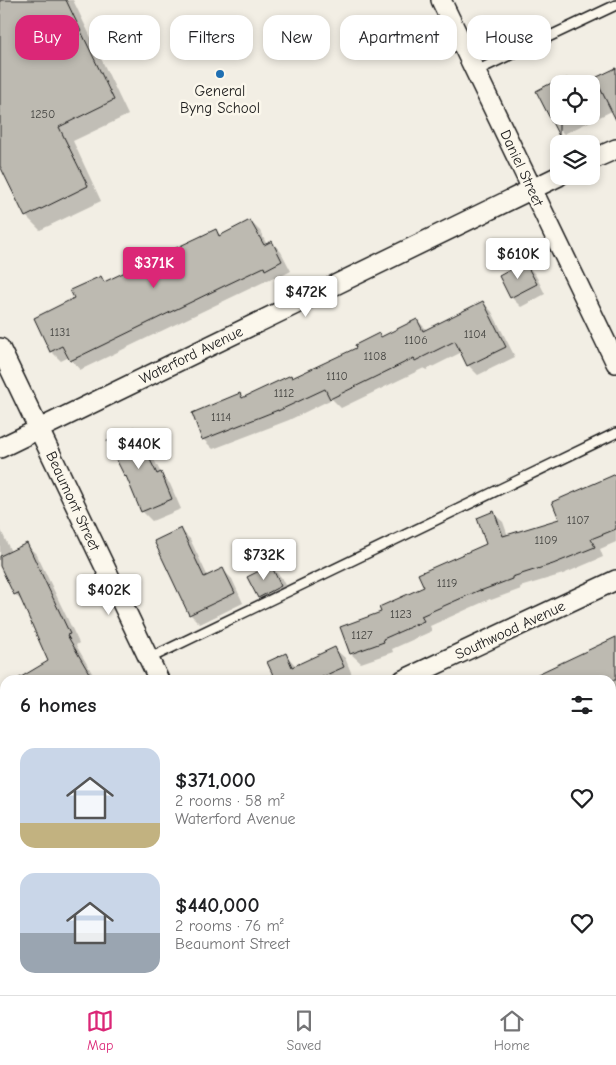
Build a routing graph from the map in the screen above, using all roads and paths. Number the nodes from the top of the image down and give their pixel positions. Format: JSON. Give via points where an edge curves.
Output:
{"nodes":[{"id":1,"x":441,"y":0,"type":"edge"},
{"id":2,"x":616,"y":5,"type":"edge"},
{"id":3,"x":476,"y":71,"type":"junction"},
{"id":4,"x":616,"y":149,"type":"edge"},
{"id":5,"x":600,"y":156,"type":"edge"},
{"id":6,"x":550,"y":180,"type":"edge"},
{"id":7,"x":532,"y":189,"type":"junction"},
{"id":8,"x":0,"y":348,"type":"edge"},
{"id":9,"x":616,"y":363,"type":"edge"},
{"id":10,"x":39,"y":430,"type":"junction"},
{"id":11,"x":616,"y":433,"type":"edge"},
{"id":12,"x":0,"y":448,"type":"edge"},
{"id":13,"x":616,"y":580,"type":"edge"},
{"id":14,"x":152,"y":673,"type":"edge"},
{"id":15,"x":414,"y":675,"type":"edge"}],
"edges":[{"from":1,"to":3,"type":"street","name":"Daniel Street"},
{"from":2,"to":3,"type":"lane"},
{"from":3,"to":7,"type":"street","name":"Daniel Street"},
{"from":4,"to":5,"type":"street"},
{"from":6,"to":7,"type":"street","name":"Waterford Avenue"},
{"from":7,"to":9,"type":"street","name":"Daniel Street"},
{"from":7,"to":10,"type":"street","name":"Waterford Avenue"},
{"from":8,"to":10,"type":"street","name":"Beaumont Street"},
{"from":10,"to":12,"type":"street","name":"Waterford Avenue"},
{"from":10,"to":14,"type":"street","name":"Beaumont Street"},
{"from":11,"to":14,"type":"lane"},
{"from":13,"to":15,"type":"street","name":"Southwood Avenue"}]}
